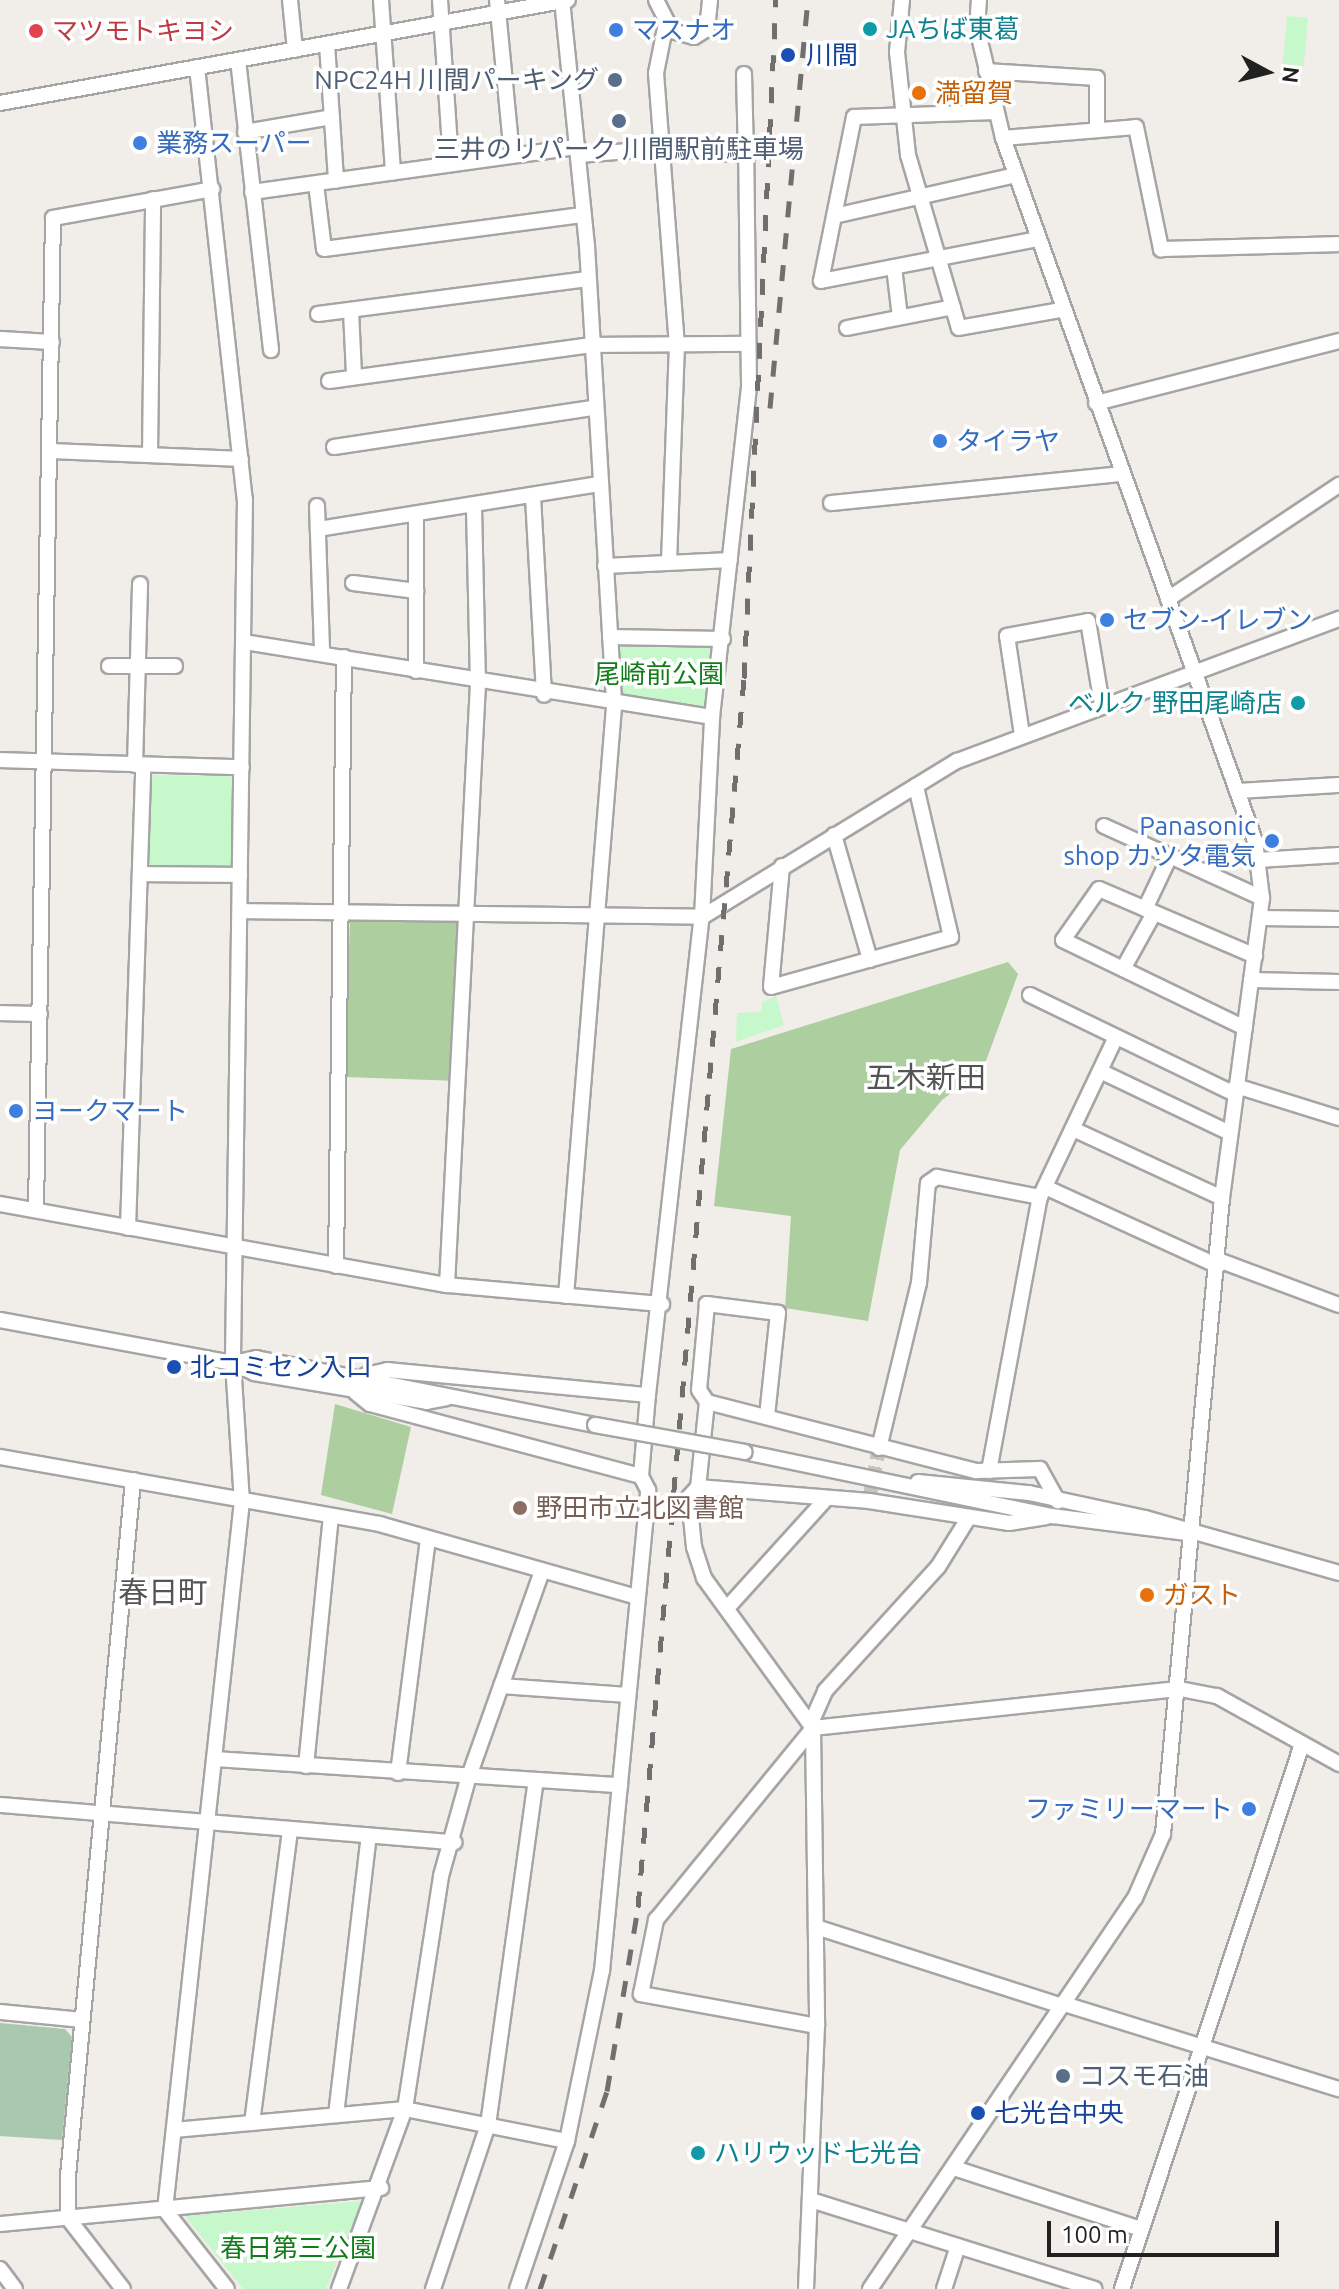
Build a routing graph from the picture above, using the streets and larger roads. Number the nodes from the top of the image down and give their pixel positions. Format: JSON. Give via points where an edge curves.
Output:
{"nodes":[{"id":1,"x":290,"y":0,"type":"edge"},
{"id":2,"x":381,"y":0,"type":"edge"},
{"id":3,"x":440,"y":0,"type":"edge"},
{"id":4,"x":562,"y":0,"type":"edge"},
{"id":5,"x":569,"y":0,"type":"edge"},
{"id":6,"x":656,"y":0,"type":"edge"},
{"id":7,"x":710,"y":0,"type":"edge"},
{"id":8,"x":902,"y":0,"type":"edge"},
{"id":9,"x":979,"y":0,"type":"edge"},
{"id":10,"x":498,"y":6,"type":"edge"},
{"id":11,"x":442,"y":23,"type":"junction"},
{"id":12,"x":666,"y":23,"type":"junction"},
{"id":13,"x":384,"y":33,"type":"junction"},
{"id":14,"x":327,"y":44,"type":"junction"},
{"id":15,"x":295,"y":50,"type":"junction"},
{"id":16,"x":238,"y":60,"type":"junction"},
{"id":17,"x":197,"y":67,"type":"junction"},
{"id":18,"x":986,"y":71,"type":"junction"},
{"id":19,"x":744,"y":74,"type":"dead end"},
{"id":20,"x":0,"y":103,"type":"edge"},
{"id":21,"x":996,"y":112,"type":"junction"},
{"id":22,"x":901,"y":113,"type":"junction"},
{"id":23,"x":332,"y":117,"type":"junction"},
{"id":24,"x":1097,"y":129,"type":"junction"},
{"id":25,"x":245,"y":132,"type":"junction"},
{"id":26,"x":1003,"y":138,"type":"junction"},
{"id":27,"x":665,"y":148,"type":"junction"},
{"id":28,"x":578,"y":151,"type":"junction"},
{"id":29,"x":512,"y":155,"type":"junction"},
{"id":30,"x":746,"y":155,"type":"junction"},
{"id":31,"x":451,"y":163,"type":"junction"},
{"id":32,"x":393,"y":173,"type":"junction"},
{"id":33,"x":1016,"y":175,"type":"junction"},
{"id":34,"x":336,"y":181,"type":"junction"},
{"id":35,"x":316,"y":184,"type":"junction"},
{"id":36,"x":212,"y":189,"type":"junction"},
{"id":37,"x":252,"y":192,"type":"junction"},
{"id":38,"x":920,"y":198,"type":"junction"},
{"id":39,"x":153,"y":199,"type":"junction"},
{"id":40,"x":584,"y":215,"type":"junction"},
{"id":41,"x":834,"y":216,"type":"junction"},
{"id":42,"x":1339,"y":234,"type":"edge"},
{"id":43,"x":1037,"y":239,"type":"junction"},
{"id":44,"x":1339,"y":245,"type":"edge"},
{"id":45,"x":939,"y":258,"type":"junction"},
{"id":46,"x":894,"y":267,"type":"junction"},
{"id":47,"x":588,"y":279,"type":"junction"},
{"id":48,"x":953,"y":307,"type":"junction"},
{"id":49,"x":1061,"y":310,"type":"junction"},
{"id":50,"x":351,"y":311,"type":"junction"},
{"id":51,"x":318,"y":314,"type":"dead end"},
{"id":52,"x":900,"y":317,"type":"junction"},
{"id":53,"x":847,"y":328,"type":"dead end"},
{"id":54,"x":0,"y":339,"type":"edge"},
{"id":55,"x":1339,"y":341,"type":"edge"},
{"id":56,"x":52,"y":342,"type":"junction"},
{"id":57,"x":677,"y":344,"type":"junction"},
{"id":58,"x":748,"y":344,"type":"junction"},
{"id":59,"x":592,"y":345,"type":"junction"},
{"id":60,"x":271,"y":350,"type":"dead end"},
{"id":61,"x":354,"y":374,"type":"junction"},
{"id":62,"x":329,"y":381,"type":"dead end"},
{"id":63,"x":1096,"y":403,"type":"junction"},
{"id":64,"x":592,"y":408,"type":"junction"},
{"id":65,"x":334,"y":447,"type":"dead end"},
{"id":66,"x":52,"y":451,"type":"junction"},
{"id":67,"x":150,"y":455,"type":"junction"},
{"id":68,"x":241,"y":459,"type":"junction"},
{"id":69,"x":1121,"y":474,"type":"junction"},
{"id":70,"x":598,"y":484,"type":"junction"},
{"id":71,"x":1339,"y":485,"type":"edge"},
{"id":72,"x":533,"y":497,"type":"junction"},
{"id":73,"x":831,"y":503,"type":"dead end"},
{"id":74,"x":317,"y":506,"type":"dead end"},
{"id":75,"x":474,"y":507,"type":"junction"},
{"id":76,"x":416,"y":517,"type":"junction"},
{"id":77,"x":318,"y":529,"type":"junction"},
{"id":78,"x":669,"y":559,"type":"junction"},
{"id":79,"x":730,"y":560,"type":"junction"},
{"id":80,"x":605,"y":566,"type":"junction"},
{"id":81,"x":353,"y":583,"type":"dead end"},
{"id":82,"x":140,"y":584,"type":"dead end"},
{"id":83,"x":416,"y":591,"type":"junction"},
{"id":84,"x":1168,"y":599,"type":"junction"},
{"id":85,"x":1339,"y":619,"type":"edge"},
{"id":86,"x":610,"y":637,"type":"junction"},
{"id":87,"x":723,"y":639,"type":"junction"},
{"id":88,"x":244,"y":642,"type":"junction"},
{"id":89,"x":322,"y":651,"type":"junction"},
{"id":90,"x":344,"y":657,"type":"junction"},
{"id":91,"x":109,"y":666,"type":"dead end"},
{"id":92,"x":137,"y":666,"type":"junction"},
{"id":93,"x":175,"y":666,"type":"dead end"},
{"id":94,"x":1195,"y":669,"type":"junction"},
{"id":95,"x":416,"y":671,"type":"junction"},
{"id":96,"x":478,"y":684,"type":"junction"},
{"id":97,"x":544,"y":695,"type":"junction"},
{"id":98,"x":1102,"y":705,"type":"junction"},
{"id":99,"x":614,"y":707,"type":"junction"},
{"id":100,"x":712,"y":717,"type":"junction"},
{"id":101,"x":1022,"y":735,"type":"junction"},
{"id":102,"x":0,"y":760,"type":"edge"},
{"id":103,"x":45,"y":762,"type":"junction"},
{"id":104,"x":139,"y":766,"type":"junction"},
{"id":105,"x":242,"y":767,"type":"junction"},
{"id":106,"x":1339,"y":785,"type":"edge"},
{"id":107,"x":916,"y":786,"type":"junction"},
{"id":108,"x":1237,"y":791,"type":"junction"},
{"id":109,"x":1104,"y":826,"type":"dead end"},
{"id":110,"x":834,"y":835,"type":"junction"},
{"id":111,"x":1339,"y":855,"type":"edge"},
{"id":112,"x":1170,"y":856,"type":"junction"},
{"id":113,"x":1258,"y":860,"type":"junction"},
{"id":114,"x":782,"y":866,"type":"junction"},
{"id":115,"x":140,"y":874,"type":"junction"},
{"id":116,"x":240,"y":875,"type":"junction"},
{"id":117,"x":1262,"y":898,"type":"junction"},
{"id":118,"x":240,"y":911,"type":"junction"},
{"id":119,"x":1150,"y":911,"type":"junction"},
{"id":120,"x":341,"y":914,"type":"junction"},
{"id":121,"x":467,"y":916,"type":"junction"},
{"id":122,"x":702,"y":917,"type":"junction"},
{"id":123,"x":1260,"y":918,"type":"junction"},
{"id":124,"x":593,"y":919,"type":"junction"},
{"id":125,"x":1339,"y":919,"type":"edge"},
{"id":126,"x":1255,"y":956,"type":"junction"},
{"id":127,"x":870,"y":960,"type":"junction"},
{"id":128,"x":1123,"y":969,"type":"junction"},
{"id":129,"x":1251,"y":980,"type":"junction"},
{"id":130,"x":1339,"y":982,"type":"edge"},
{"id":131,"x":1030,"y":995,"type":"dead end"},
{"id":132,"x":0,"y":1013,"type":"edge"},
{"id":133,"x":40,"y":1014,"type":"junction"},
{"id":134,"x":1245,"y":1028,"type":"junction"},
{"id":135,"x":1115,"y":1039,"type":"junction"},
{"id":136,"x":1100,"y":1071,"type":"junction"},
{"id":137,"x":1236,"y":1090,"type":"junction"},
{"id":138,"x":1339,"y":1118,"type":"edge"},
{"id":139,"x":1073,"y":1129,"type":"junction"},
{"id":140,"x":1230,"y":1133,"type":"junction"},
{"id":141,"x":1043,"y":1192,"type":"junction"},
{"id":142,"x":1222,"y":1198,"type":"junction"},
{"id":143,"x":0,"y":1204,"type":"edge"},
{"id":144,"x":36,"y":1210,"type":"junction"},
{"id":145,"x":128,"y":1228,"type":"junction"},
{"id":146,"x":237,"y":1250,"type":"junction"},
{"id":147,"x":1218,"y":1263,"type":"junction"},
{"id":148,"x":336,"y":1266,"type":"junction"},
{"id":149,"x":447,"y":1285,"type":"junction"},
{"id":150,"x":566,"y":1296,"type":"junction"},
{"id":151,"x":662,"y":1304,"type":"junction"},
{"id":152,"x":1339,"y":1305,"type":"edge"},
{"id":153,"x":0,"y":1320,"type":"edge"},
{"id":154,"x":233,"y":1363,"type":"junction"},
{"id":155,"x":354,"y":1383,"type":"junction"},
{"id":156,"x":648,"y":1395,"type":"junction"},
{"id":157,"x":707,"y":1402,"type":"junction"},
{"id":158,"x":767,"y":1416,"type":"junction"},
{"id":159,"x":879,"y":1448,"type":"junction"},
{"id":160,"x":0,"y":1457,"type":"edge"},
{"id":161,"x":989,"y":1471,"type":"junction"},
{"id":162,"x":641,"y":1476,"type":"junction"},
{"id":163,"x":133,"y":1480,"type":"junction"},
{"id":164,"x":914,"y":1482,"type":"junction"},
{"id":165,"x":698,"y":1487,"type":"junction"},
{"id":166,"x":242,"y":1501,"type":"junction"},
{"id":167,"x":824,"y":1501,"type":"junction"},
{"id":168,"x":1058,"y":1501,"type":"junction"},
{"id":169,"x":331,"y":1516,"type":"junction"},
{"id":170,"x":1052,"y":1516,"type":"junction"},
{"id":171,"x":969,"y":1517,"type":"junction"},
{"id":172,"x":1194,"y":1534,"type":"junction"},
{"id":173,"x":428,"y":1539,"type":"junction"},
{"id":174,"x":542,"y":1571,"type":"junction"},
{"id":175,"x":1339,"y":1573,"type":"edge"},
{"id":176,"x":637,"y":1597,"type":"junction"},
{"id":177,"x":728,"y":1607,"type":"junction"},
{"id":178,"x":501,"y":1686,"type":"junction"},
{"id":179,"x":1180,"y":1689,"type":"junction"},
{"id":180,"x":628,"y":1695,"type":"junction"},
{"id":181,"x":812,"y":1726,"type":"junction"},
{"id":182,"x":1302,"y":1744,"type":"junction"},
{"id":183,"x":214,"y":1759,"type":"junction"},
{"id":184,"x":1339,"y":1764,"type":"edge"},
{"id":185,"x":306,"y":1766,"type":"junction"},
{"id":186,"x":398,"y":1773,"type":"junction"},
{"id":187,"x":468,"y":1779,"type":"junction"},
{"id":188,"x":536,"y":1781,"type":"junction"},
{"id":189,"x":620,"y":1785,"type":"junction"},
{"id":190,"x":0,"y":1805,"type":"edge"},
{"id":191,"x":101,"y":1815,"type":"junction"},
{"id":192,"x":207,"y":1824,"type":"junction"},
{"id":193,"x":290,"y":1830,"type":"junction"},
{"id":194,"x":369,"y":1836,"type":"junction"},
{"id":195,"x":454,"y":1842,"type":"junction"},
{"id":196,"x":816,"y":1927,"type":"junction"},
{"id":197,"x":1063,"y":2005,"type":"junction"},
{"id":198,"x":0,"y":2012,"type":"edge"},
{"id":199,"x":81,"y":2020,"type":"junction"},
{"id":200,"x":817,"y":2026,"type":"junction"},
{"id":201,"x":1201,"y":2045,"type":"junction"},
{"id":202,"x":1339,"y":2089,"type":"edge"},
{"id":203,"x":405,"y":2109,"type":"junction"},
{"id":204,"x":336,"y":2115,"type":"junction"},
{"id":205,"x":252,"y":2123,"type":"junction"},
{"id":206,"x":488,"y":2125,"type":"junction"},
{"id":207,"x":174,"y":2130,"type":"junction"},
{"id":208,"x":567,"y":2141,"type":"junction"},
{"id":209,"x":954,"y":2168,"type":"junction"},
{"id":210,"x":381,"y":2188,"type":"junction"},
{"id":211,"x":814,"y":2201,"type":"junction"},
{"id":212,"x":165,"y":2210,"type":"junction"},
{"id":213,"x":68,"y":2218,"type":"junction"},
{"id":214,"x":0,"y":2224,"type":"edge"},
{"id":215,"x":1141,"y":2229,"type":"junction"},
{"id":216,"x":911,"y":2231,"type":"junction"},
{"id":217,"x":958,"y":2246,"type":"junction"},
{"id":218,"x":0,"y":2269,"type":"edge"},
{"id":219,"x":15,"y":2289,"type":"edge"},
{"id":220,"x":123,"y":2289,"type":"edge"},
{"id":221,"x":227,"y":2289,"type":"edge"},
{"id":222,"x":339,"y":2289,"type":"edge"},
{"id":223,"x":433,"y":2289,"type":"edge"},
{"id":224,"x":517,"y":2289,"type":"edge"},
{"id":225,"x":806,"y":2289,"type":"edge"},
{"id":226,"x":870,"y":2289,"type":"edge"},
{"id":227,"x":944,"y":2289,"type":"edge"},
{"id":228,"x":1095,"y":2289,"type":"edge"},
{"id":229,"x":1122,"y":2289,"type":"edge"}],
"edges":[{"from":1,"to":15,"type":"street"},
{"from":2,"to":13,"type":"street"},
{"from":3,"to":11,"type":"street"},
{"from":4,"to":5,"type":"street"},
{"from":4,"to":10,"type":"street"},
{"from":4,"to":28,"type":"street"},
{"from":6,"to":12,"type":"street"},
{"from":7,"to":12,"type":"street","via":[[701,36],[683,37]]},
{"from":8,"to":22,"type":"street"},
{"from":9,"to":18,"type":"street"},
{"from":10,"to":11,"type":"street"},
{"from":10,"to":29,"type":"street"},
{"from":11,"to":13,"type":"street"},
{"from":11,"to":31,"type":"street"},
{"from":12,"to":27,"type":"street","via":[[656,73]]},
{"from":13,"to":14,"type":"street"},
{"from":13,"to":32,"type":"street"},
{"from":14,"to":15,"type":"street"},
{"from":14,"to":23,"type":"street"},
{"from":15,"to":16,"type":"street"},
{"from":16,"to":17,"type":"street"},
{"from":16,"to":25,"type":"street"},
{"from":17,"to":20,"type":"street"},
{"from":17,"to":36,"type":"street"},
{"from":18,"to":21,"type":"street"},
{"from":18,"to":24,"type":"street","via":[[1097,78]]},
{"from":19,"to":30,"type":"street"},
{"from":21,"to":22,"type":"street"},
{"from":21,"to":26,"type":"street"},
{"from":22,"to":38,"type":"street"},
{"from":22,"to":41,"type":"street","via":[[854,117]]},
{"from":23,"to":25,"type":"street"},
{"from":23,"to":34,"type":"street"},
{"from":24,"to":26,"type":"street"},
{"from":24,"to":44,"type":"street","via":[[1136,127],[1161,249]]},
{"from":25,"to":37,"type":"street"},
{"from":26,"to":33,"type":"street"},
{"from":27,"to":28,"type":"street"},
{"from":27,"to":30,"type":"street"},
{"from":27,"to":57,"type":"street"},
{"from":28,"to":29,"type":"street"},
{"from":28,"to":40,"type":"street"},
{"from":29,"to":31,"type":"street"},
{"from":30,"to":58,"type":"street"},
{"from":31,"to":32,"type":"street"},
{"from":32,"to":34,"type":"street"},
{"from":33,"to":38,"type":"street"},
{"from":33,"to":43,"type":"street"},
{"from":34,"to":35,"type":"street"},
{"from":35,"to":37,"type":"street"},
{"from":35,"to":40,"type":"street","via":[[324,249]]},
{"from":36,"to":39,"type":"street"},
{"from":36,"to":68,"type":"street"},
{"from":37,"to":60,"type":"street"},
{"from":38,"to":41,"type":"street"},
{"from":38,"to":45,"type":"street"},
{"from":39,"to":56,"type":"street","via":[[53,218]]},
{"from":39,"to":67,"type":"street"},
{"from":40,"to":47,"type":"street"},
{"from":41,"to":46,"type":"street","via":[[821,281]]},
{"from":42,"to":44,"type":"street"},
{"from":43,"to":45,"type":"street"},
{"from":43,"to":49,"type":"street"},
{"from":45,"to":46,"type":"street"},
{"from":45,"to":48,"type":"street"},
{"from":46,"to":52,"type":"street"},
{"from":47,"to":50,"type":"street"},
{"from":47,"to":59,"type":"street"},
{"from":48,"to":49,"type":"street","via":[[959,328]]},
{"from":48,"to":52,"type":"street"},
{"from":49,"to":63,"type":"street"},
{"from":50,"to":51,"type":"street"},
{"from":50,"to":61,"type":"street"},
{"from":52,"to":53,"type":"street"},
{"from":54,"to":56,"type":"street"},
{"from":55,"to":63,"type":"street"},
{"from":56,"to":66,"type":"street"},
{"from":57,"to":58,"type":"street"},
{"from":57,"to":59,"type":"street"},
{"from":57,"to":78,"type":"street"},
{"from":58,"to":79,"type":"street"},
{"from":59,"to":61,"type":"street"},
{"from":59,"to":64,"type":"street"},
{"from":61,"to":62,"type":"street"},
{"from":63,"to":69,"type":"street"},
{"from":64,"to":65,"type":"street"},
{"from":64,"to":70,"type":"street"},
{"from":66,"to":67,"type":"street"},
{"from":66,"to":103,"type":"street"},
{"from":67,"to":68,"type":"street"},
{"from":68,"to":88,"type":"street"},
{"from":69,"to":73,"type":"street"},
{"from":69,"to":84,"type":"street"},
{"from":70,"to":72,"type":"street"},
{"from":70,"to":80,"type":"street"},
{"from":71,"to":84,"type":"street"},
{"from":72,"to":75,"type":"street"},
{"from":72,"to":97,"type":"street"},
{"from":74,"to":77,"type":"street"},
{"from":75,"to":76,"type":"street"},
{"from":75,"to":96,"type":"street"},
{"from":76,"to":77,"type":"street"},
{"from":76,"to":83,"type":"street"},
{"from":77,"to":89,"type":"street"},
{"from":78,"to":79,"type":"street"},
{"from":78,"to":80,"type":"street"},
{"from":79,"to":87,"type":"street"},
{"from":80,"to":86,"type":"street"},
{"from":81,"to":83,"type":"street"},
{"from":82,"to":92,"type":"street"},
{"from":83,"to":95,"type":"street"},
{"from":84,"to":94,"type":"street"},
{"from":85,"to":94,"type":"street"},
{"from":86,"to":87,"type":"street"},
{"from":86,"to":99,"type":"street"},
{"from":87,"to":100,"type":"street"},
{"from":88,"to":89,"type":"street"},
{"from":88,"to":105,"type":"street"},
{"from":89,"to":90,"type":"street"},
{"from":90,"to":95,"type":"street"},
{"from":90,"to":120,"type":"street"},
{"from":91,"to":92,"type":"street"},
{"from":92,"to":93,"type":"street"},
{"from":92,"to":104,"type":"street"},
{"from":94,"to":98,"type":"street"},
{"from":94,"to":108,"type":"street"},
{"from":95,"to":96,"type":"street"},
{"from":96,"to":97,"type":"street"},
{"from":96,"to":121,"type":"street"},
{"from":97,"to":99,"type":"street"},
{"from":98,"to":101,"type":"street"},
{"from":98,"to":101,"type":"street","via":[[1088,621],[1007,636]]},
{"from":99,"to":100,"type":"street"},
{"from":99,"to":124,"type":"street"},
{"from":100,"to":122,"type":"street"},
{"from":101,"to":107,"type":"street"},
{"from":102,"to":103,"type":"street"},
{"from":103,"to":104,"type":"street"},
{"from":103,"to":133,"type":"street"},
{"from":104,"to":105,"type":"street"},
{"from":104,"to":115,"type":"street"},
{"from":105,"to":116,"type":"street"},
{"from":106,"to":108,"type":"street"},
{"from":107,"to":110,"type":"street"},
{"from":107,"to":127,"type":"street","via":[[951,937]]},
{"from":108,"to":113,"type":"street"},
{"from":109,"to":112,"type":"street"},
{"from":110,"to":114,"type":"street"},
{"from":110,"to":127,"type":"street"},
{"from":111,"to":113,"type":"street"},
{"from":112,"to":117,"type":"street"},
{"from":112,"to":119,"type":"street"},
{"from":113,"to":117,"type":"street"},
{"from":114,"to":122,"type":"street"},
{"from":114,"to":127,"type":"street","via":[[771,987]]},
{"from":115,"to":116,"type":"street"},
{"from":115,"to":145,"type":"street"},
{"from":116,"to":118,"type":"street"},
{"from":117,"to":123,"type":"street"},
{"from":118,"to":120,"type":"street"},
{"from":118,"to":146,"type":"street"},
{"from":119,"to":126,"type":"street"},
{"from":119,"to":128,"type":"street"},
{"from":119,"to":128,"type":"street","via":[[1099,889],[1063,940]]},
{"from":120,"to":121,"type":"street"},
{"from":120,"to":148,"type":"street"},
{"from":121,"to":124,"type":"street"},
{"from":121,"to":149,"type":"street"},
{"from":122,"to":124,"type":"street"},
{"from":122,"to":151,"type":"street"},
{"from":123,"to":125,"type":"street"},
{"from":123,"to":126,"type":"street"},
{"from":124,"to":150,"type":"street"},
{"from":126,"to":129,"type":"street"},
{"from":128,"to":134,"type":"street"},
{"from":129,"to":130,"type":"street"},
{"from":129,"to":134,"type":"street"},
{"from":131,"to":135,"type":"street"},
{"from":132,"to":133,"type":"street"},
{"from":133,"to":144,"type":"street"},
{"from":134,"to":137,"type":"street"},
{"from":135,"to":136,"type":"street"},
{"from":135,"to":137,"type":"street"},
{"from":136,"to":139,"type":"street"},
{"from":136,"to":140,"type":"street"},
{"from":137,"to":138,"type":"street"},
{"from":137,"to":140,"type":"street"},
{"from":139,"to":141,"type":"street"},
{"from":139,"to":142,"type":"street"},
{"from":140,"to":142,"type":"street"},
{"from":141,"to":147,"type":"street"},
{"from":141,"to":159,"type":"street","via":[[937,1177],[928,1183],[919,1283]]},
{"from":141,"to":161,"type":"street"},
{"from":142,"to":147,"type":"street"},
{"from":143,"to":144,"type":"street"},
{"from":144,"to":145,"type":"street"},
{"from":145,"to":146,"type":"street"},
{"from":146,"to":148,"type":"street"},
{"from":146,"to":154,"type":"street"},
{"from":147,"to":152,"type":"street"},
{"from":147,"to":172,"type":"street"},
{"from":148,"to":149,"type":"street"},
{"from":149,"to":150,"type":"street"},
{"from":150,"to":151,"type":"street"},
{"from":151,"to":156,"type":"street"},
{"from":153,"to":154,"type":"street"},
{"from":154,"to":155,"type":"street","via":[[256,1358]]},
{"from":154,"to":166,"type":"street"},
{"from":155,"to":156,"type":"street","via":[[387,1370]]},
{"from":155,"to":162,"type":"street","via":[[370,1404]]},
{"from":155,"to":164,"type":"street","bridge":true},
{"from":156,"to":162,"type":"street"},
{"from":157,"to":158,"type":"street"},
{"from":157,"to":158,"type":"street","via":[[699,1390],[707,1304],[778,1313]]},
{"from":157,"to":165,"type":"street"},
{"from":158,"to":159,"type":"street"},
{"from":159,"to":161,"type":"street"},
{"from":160,"to":163,"type":"street"},
{"from":161,"to":168,"type":"street","via":[[1040,1469]]},
{"from":162,"to":176,"type":"street","via":[[648,1490]]},
{"from":163,"to":166,"type":"street"},
{"from":163,"to":191,"type":"street"},
{"from":164,"to":168,"type":"street","via":[[942,1480]]},
{"from":164,"to":170,"type":"street"},
{"from":165,"to":167,"type":"street"},
{"from":165,"to":177,"type":"street","via":[[689,1497],[694,1547],[704,1578]]},
{"from":166,"to":169,"type":"street"},
{"from":166,"to":183,"type":"street"},
{"from":167,"to":171,"type":"street"},
{"from":167,"to":177,"type":"street"},
{"from":168,"to":172,"type":"street"},
{"from":169,"to":173,"type":"street"},
{"from":169,"to":185,"type":"street"},
{"from":170,"to":171,"type":"street","via":[[1009,1523]]},
{"from":170,"to":172,"type":"street"},
{"from":171,"to":181,"type":"street","via":[[938,1567],[825,1691]]},
{"from":172,"to":175,"type":"street"},
{"from":172,"to":179,"type":"street"},
{"from":173,"to":174,"type":"street"},
{"from":173,"to":186,"type":"street"},
{"from":174,"to":176,"type":"street"},
{"from":174,"to":178,"type":"street"},
{"from":176,"to":180,"type":"street"},
{"from":177,"to":181,"type":"street"},
{"from":178,"to":180,"type":"street"},
{"from":178,"to":187,"type":"street"},
{"from":179,"to":181,"type":"street"},
{"from":179,"to":182,"type":"street","via":[[1217,1696]]},
{"from":179,"to":197,"type":"street","via":[[1157,1852],[1135,1898]]},
{"from":180,"to":189,"type":"street"},
{"from":181,"to":196,"type":"street"},
{"from":181,"to":200,"type":"street","via":[[656,1920],[641,1994]]},
{"from":182,"to":184,"type":"street"},
{"from":182,"to":201,"type":"street"},
{"from":183,"to":185,"type":"street"},
{"from":183,"to":192,"type":"street"},
{"from":185,"to":186,"type":"street"},
{"from":186,"to":187,"type":"street"},
{"from":187,"to":188,"type":"street"},
{"from":187,"to":195,"type":"street"},
{"from":188,"to":189,"type":"street"},
{"from":188,"to":206,"type":"street"},
{"from":189,"to":208,"type":"street","via":[[602,1971]]},
{"from":190,"to":191,"type":"street"},
{"from":191,"to":192,"type":"street"},
{"from":191,"to":199,"type":"street"},
{"from":192,"to":193,"type":"street"},
{"from":192,"to":207,"type":"street"},
{"from":193,"to":194,"type":"street"},
{"from":193,"to":205,"type":"street"},
{"from":194,"to":195,"type":"street"},
{"from":194,"to":204,"type":"street"},
{"from":195,"to":203,"type":"street","via":[[441,1876]]},
{"from":196,"to":197,"type":"street"},
{"from":196,"to":200,"type":"street"},
{"from":197,"to":201,"type":"street"},
{"from":197,"to":209,"type":"street"},
{"from":198,"to":199,"type":"street"},
{"from":199,"to":213,"type":"street"},
{"from":200,"to":211,"type":"street"},
{"from":201,"to":202,"type":"street"},
{"from":201,"to":215,"type":"street"},
{"from":203,"to":204,"type":"street"},
{"from":203,"to":206,"type":"street"},
{"from":203,"to":210,"type":"street"},
{"from":204,"to":205,"type":"street"},
{"from":205,"to":207,"type":"street"},
{"from":206,"to":208,"type":"street"},
{"from":206,"to":223,"type":"street"},
{"from":207,"to":212,"type":"street"},
{"from":208,"to":224,"type":"street"},
{"from":209,"to":215,"type":"street"},
{"from":209,"to":216,"type":"street"},
{"from":210,"to":212,"type":"street"},
{"from":210,"to":222,"type":"street"},
{"from":211,"to":216,"type":"street"},
{"from":211,"to":225,"type":"street"},
{"from":212,"to":213,"type":"street"},
{"from":212,"to":221,"type":"street"},
{"from":213,"to":214,"type":"street"},
{"from":213,"to":220,"type":"street"},
{"from":215,"to":229,"type":"street"},
{"from":216,"to":217,"type":"street"},
{"from":216,"to":226,"type":"street"},
{"from":217,"to":227,"type":"street"},
{"from":217,"to":228,"type":"street"},
{"from":218,"to":219,"type":"street"}]}
